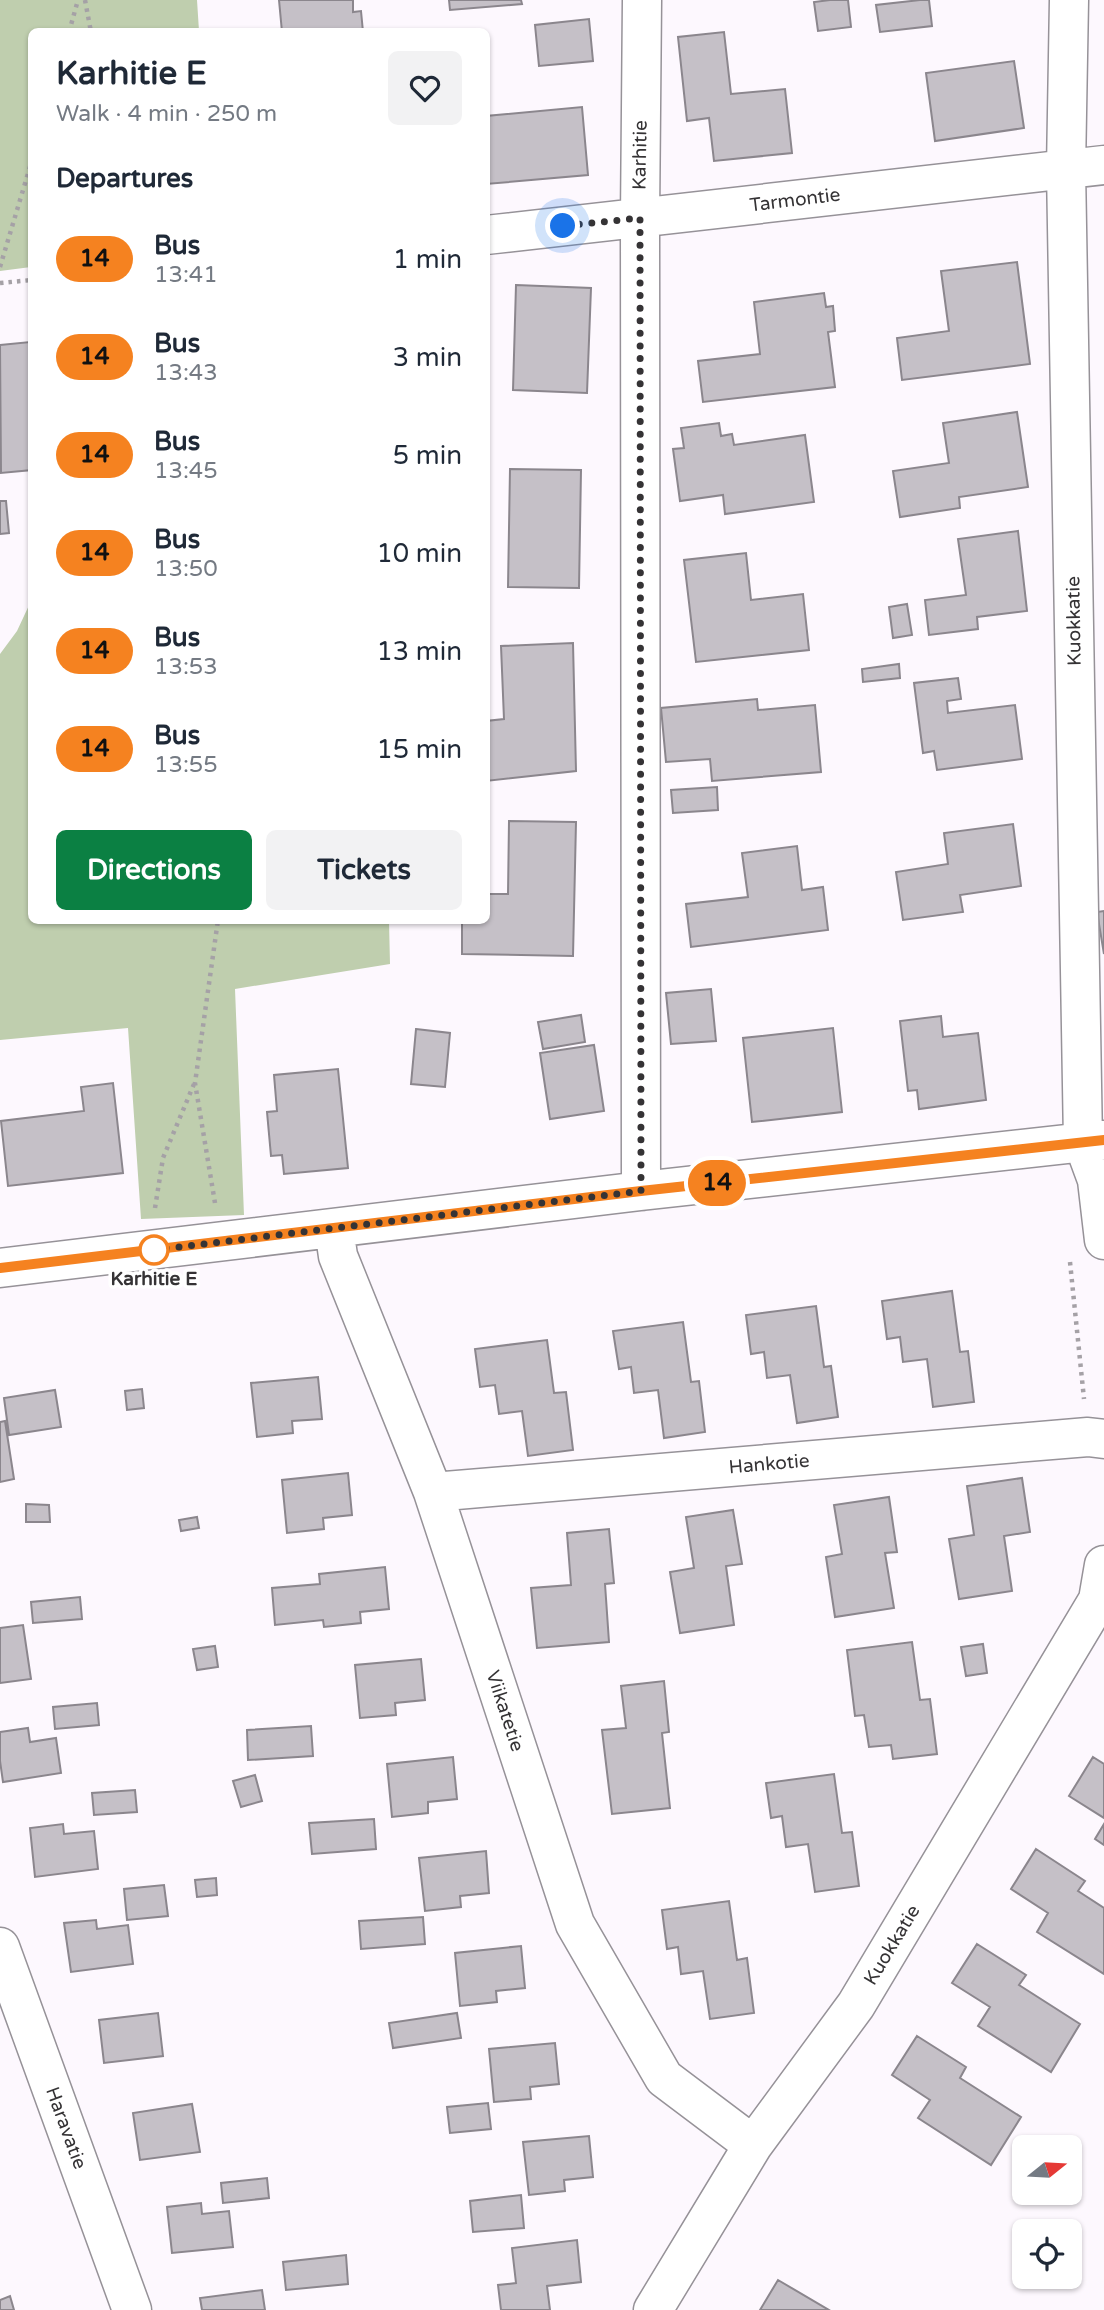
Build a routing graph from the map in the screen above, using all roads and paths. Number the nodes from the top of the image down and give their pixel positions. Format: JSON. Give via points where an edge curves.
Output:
{"nodes":[{"id":1,"x":78,"y":0,"type":"edge"},
{"id":2,"x":85,"y":0,"type":"edge"},
{"id":3,"x":642,"y":0,"type":"edge"},
{"id":4,"x":1069,"y":0,"type":"edge"},
{"id":5,"x":70,"y":28,"type":"edge"},
{"id":6,"x":90,"y":28,"type":"edge"},
{"id":7,"x":1104,"y":165,"type":"edge"},
{"id":8,"x":1066,"y":169,"type":"junction"},
{"id":9,"x":28,"y":173,"type":"edge"},
{"id":10,"x":640,"y":218,"type":"junction"},
{"id":11,"x":490,"y":235,"type":"edge"},
{"id":12,"x":0,"y":267,"type":"edge"},
{"id":13,"x":28,"y":280,"type":"edge"},
{"id":14,"x":0,"y":283,"type":"edge"},
{"id":15,"x":217,"y":924,"type":"edge"},
{"id":16,"x":195,"y":1083,"type":"junction"},
{"id":17,"x":1094,"y":1141,"type":"edge"},
{"id":18,"x":641,"y":1191,"type":"junction"},
{"id":19,"x":334,"y":1228,"type":"junction"},
{"id":20,"x":230,"y":1241,"type":"junction"},
{"id":21,"x":1087,"y":1245,"type":"edge"},
{"id":22,"x":153,"y":1250,"type":"junction"},
{"id":23,"x":0,"y":1268,"type":"edge"},
{"id":24,"x":1096,"y":1438,"type":"edge"},
{"id":25,"x":433,"y":1492,"type":"junction"},
{"id":26,"x":1104,"y":1566,"type":"edge"},
{"id":27,"x":0,"y":1947,"type":"edge"},
{"id":28,"x":753,"y":2145,"type":"junction"},
{"id":29,"x":132,"y":2310,"type":"edge"},
{"id":30,"x":653,"y":2310,"type":"edge"}],
"edges":[{"from":1,"to":5,"type":"path"},
{"from":2,"to":6,"type":"path"},
{"from":3,"to":10,"type":"street","name":"Karhitie"},
{"from":4,"to":8,"type":"street","name":"Kuokkatie"},
{"from":7,"to":8,"type":"street","name":"Tarmontie"},
{"from":8,"to":10,"type":"street","name":"Tarmontie"},
{"from":8,"to":17,"type":"street","name":"Kuokkatie"},
{"from":9,"to":12,"type":"path"},
{"from":10,"to":11,"type":"street","name":"Tarmontie"},
{"from":10,"to":18,"type":"street","name":"Karhitie"},
{"from":13,"to":14,"type":"path"},
{"from":15,"to":16,"type":"path"},
{"from":16,"to":20,"type":"path","via":[[215,1202]]},
{"from":16,"to":22,"type":"path","via":[[163,1158]]},
{"from":17,"to":18,"type":"street"},
{"from":17,"to":21,"type":"street","name":"Kuokkatie","via":[[1097,1180]]},
{"from":18,"to":19,"type":"street"},
{"from":19,"to":20,"type":"street"},
{"from":19,"to":25,"type":"street","name":"Viikatetie","via":[[338,1256]]},
{"from":20,"to":22,"type":"street"},
{"from":21,"to":24,"type":"path"},
{"from":22,"to":23,"type":"street"},
{"from":24,"to":25,"type":"street","name":"Hankotie"},
{"from":25,"to":28,"type":"street","name":"Viikatetie","via":[[575,1924],[664,2078]]},
{"from":26,"to":28,"type":"street","name":"Kuokkatie","via":[[1098,1601],[856,2005]]},
{"from":27,"to":29,"type":"street","name":"Haravatie"},
{"from":28,"to":30,"type":"street","name":"Kuokkatie"}]}
